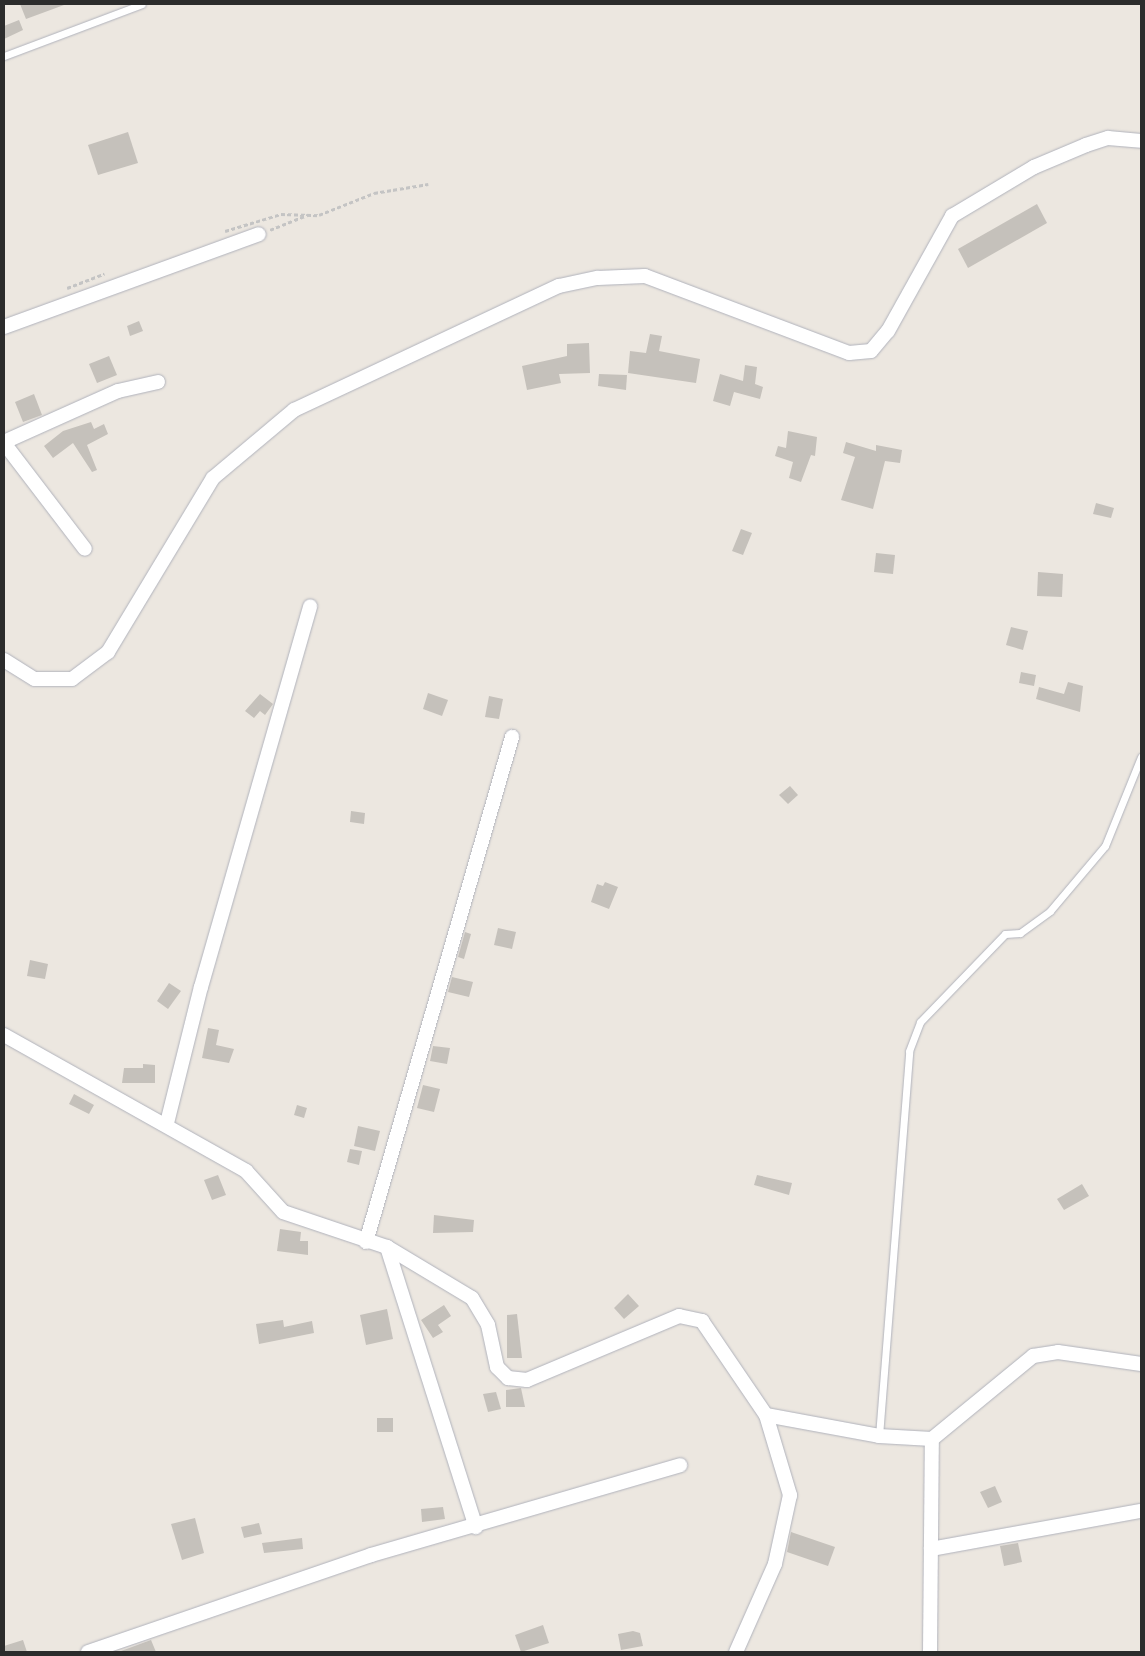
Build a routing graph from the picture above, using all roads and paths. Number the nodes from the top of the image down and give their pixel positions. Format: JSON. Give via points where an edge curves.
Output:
{"nodes":[{"id":1,"x":142,"y":4,"type":"edge"},
{"id":2,"x":4,"y":56,"type":"edge"},
{"id":3,"x":1141,"y":140,"type":"edge"},
{"id":4,"x":309,"y":214,"type":"dead end"},
{"id":5,"x":259,"y":234,"type":"joint"},
{"id":6,"x":4,"y":328,"type":"edge"},
{"id":7,"x":158,"y":382,"type":"dead end"},
{"id":8,"x":4,"y":442,"type":"edge"},
{"id":9,"x":85,"y":549,"type":"dead end"},
{"id":10,"x":310,"y":606,"type":"dead end"},
{"id":11,"x":4,"y":660,"type":"edge"},
{"id":12,"x":512,"y":737,"type":"dead end"},
{"id":13,"x":1141,"y":757,"type":"edge"},
{"id":14,"x":4,"y":1035,"type":"edge"},
{"id":15,"x":167,"y":1123,"type":"junction"},
{"id":16,"x":366,"y":1242,"type":"junction"},
{"id":17,"x":386,"y":1247,"type":"junction"},
{"id":18,"x":1141,"y":1364,"type":"edge"},
{"id":19,"x":766,"y":1415,"type":"junction"},
{"id":20,"x":879,"y":1436,"type":"junction"},
{"id":21,"x":932,"y":1439,"type":"junction"},
{"id":22,"x":680,"y":1465,"type":"dead end"},
{"id":23,"x":1141,"y":1511,"type":"edge"},
{"id":24,"x":476,"y":1527,"type":"junction"},
{"id":25,"x":931,"y":1550,"type":"junction"},
{"id":26,"x":88,"y":1652,"type":"edge"},
{"id":27,"x":736,"y":1652,"type":"edge"},
{"id":28,"x":930,"y":1652,"type":"edge"}],
"edges":[{"from":1,"to":2,"type":"lane"},
{"from":3,"to":11,"type":"street","via":[[1108,138],[1086,145],[1034,167],[952,216],[888,331],[871,351],[849,353],[645,276],[598,278],[559,286],[294,410],[212,478],[108,652],[72,679],[35,679]]},
{"from":4,"to":5,"type":"path"},
{"from":5,"to":6,"type":"street"},
{"from":7,"to":8,"type":"street","via":[[118,392]]},
{"from":8,"to":9,"type":"street"},
{"from":10,"to":15,"type":"street","via":[[201,987]]},
{"from":12,"to":16,"type":"street"},
{"from":13,"to":20,"type":"lane","via":[[1105,846],[1050,911],[1020,933],[1005,934],[920,1022],[909,1050]]},
{"from":14,"to":15,"type":"street"},
{"from":15,"to":16,"type":"street","via":[[246,1171],[283,1212]]},
{"from":16,"to":17,"type":"street"},
{"from":17,"to":19,"type":"street","via":[[472,1298],[488,1325],[496,1367],[508,1378],[527,1380],[689,1316],[702,1321]]},
{"from":17,"to":24,"type":"street"},
{"from":18,"to":21,"type":"street","via":[[1058,1352],[1033,1356]]},
{"from":19,"to":20,"type":"street"},
{"from":19,"to":27,"type":"street","via":[[790,1495],[775,1564]]},
{"from":20,"to":21,"type":"street"},
{"from":21,"to":25,"type":"street"},
{"from":22,"to":24,"type":"street"},
{"from":23,"to":25,"type":"street"},
{"from":24,"to":26,"type":"street","via":[[371,1555]]},
{"from":25,"to":28,"type":"street"}]}
